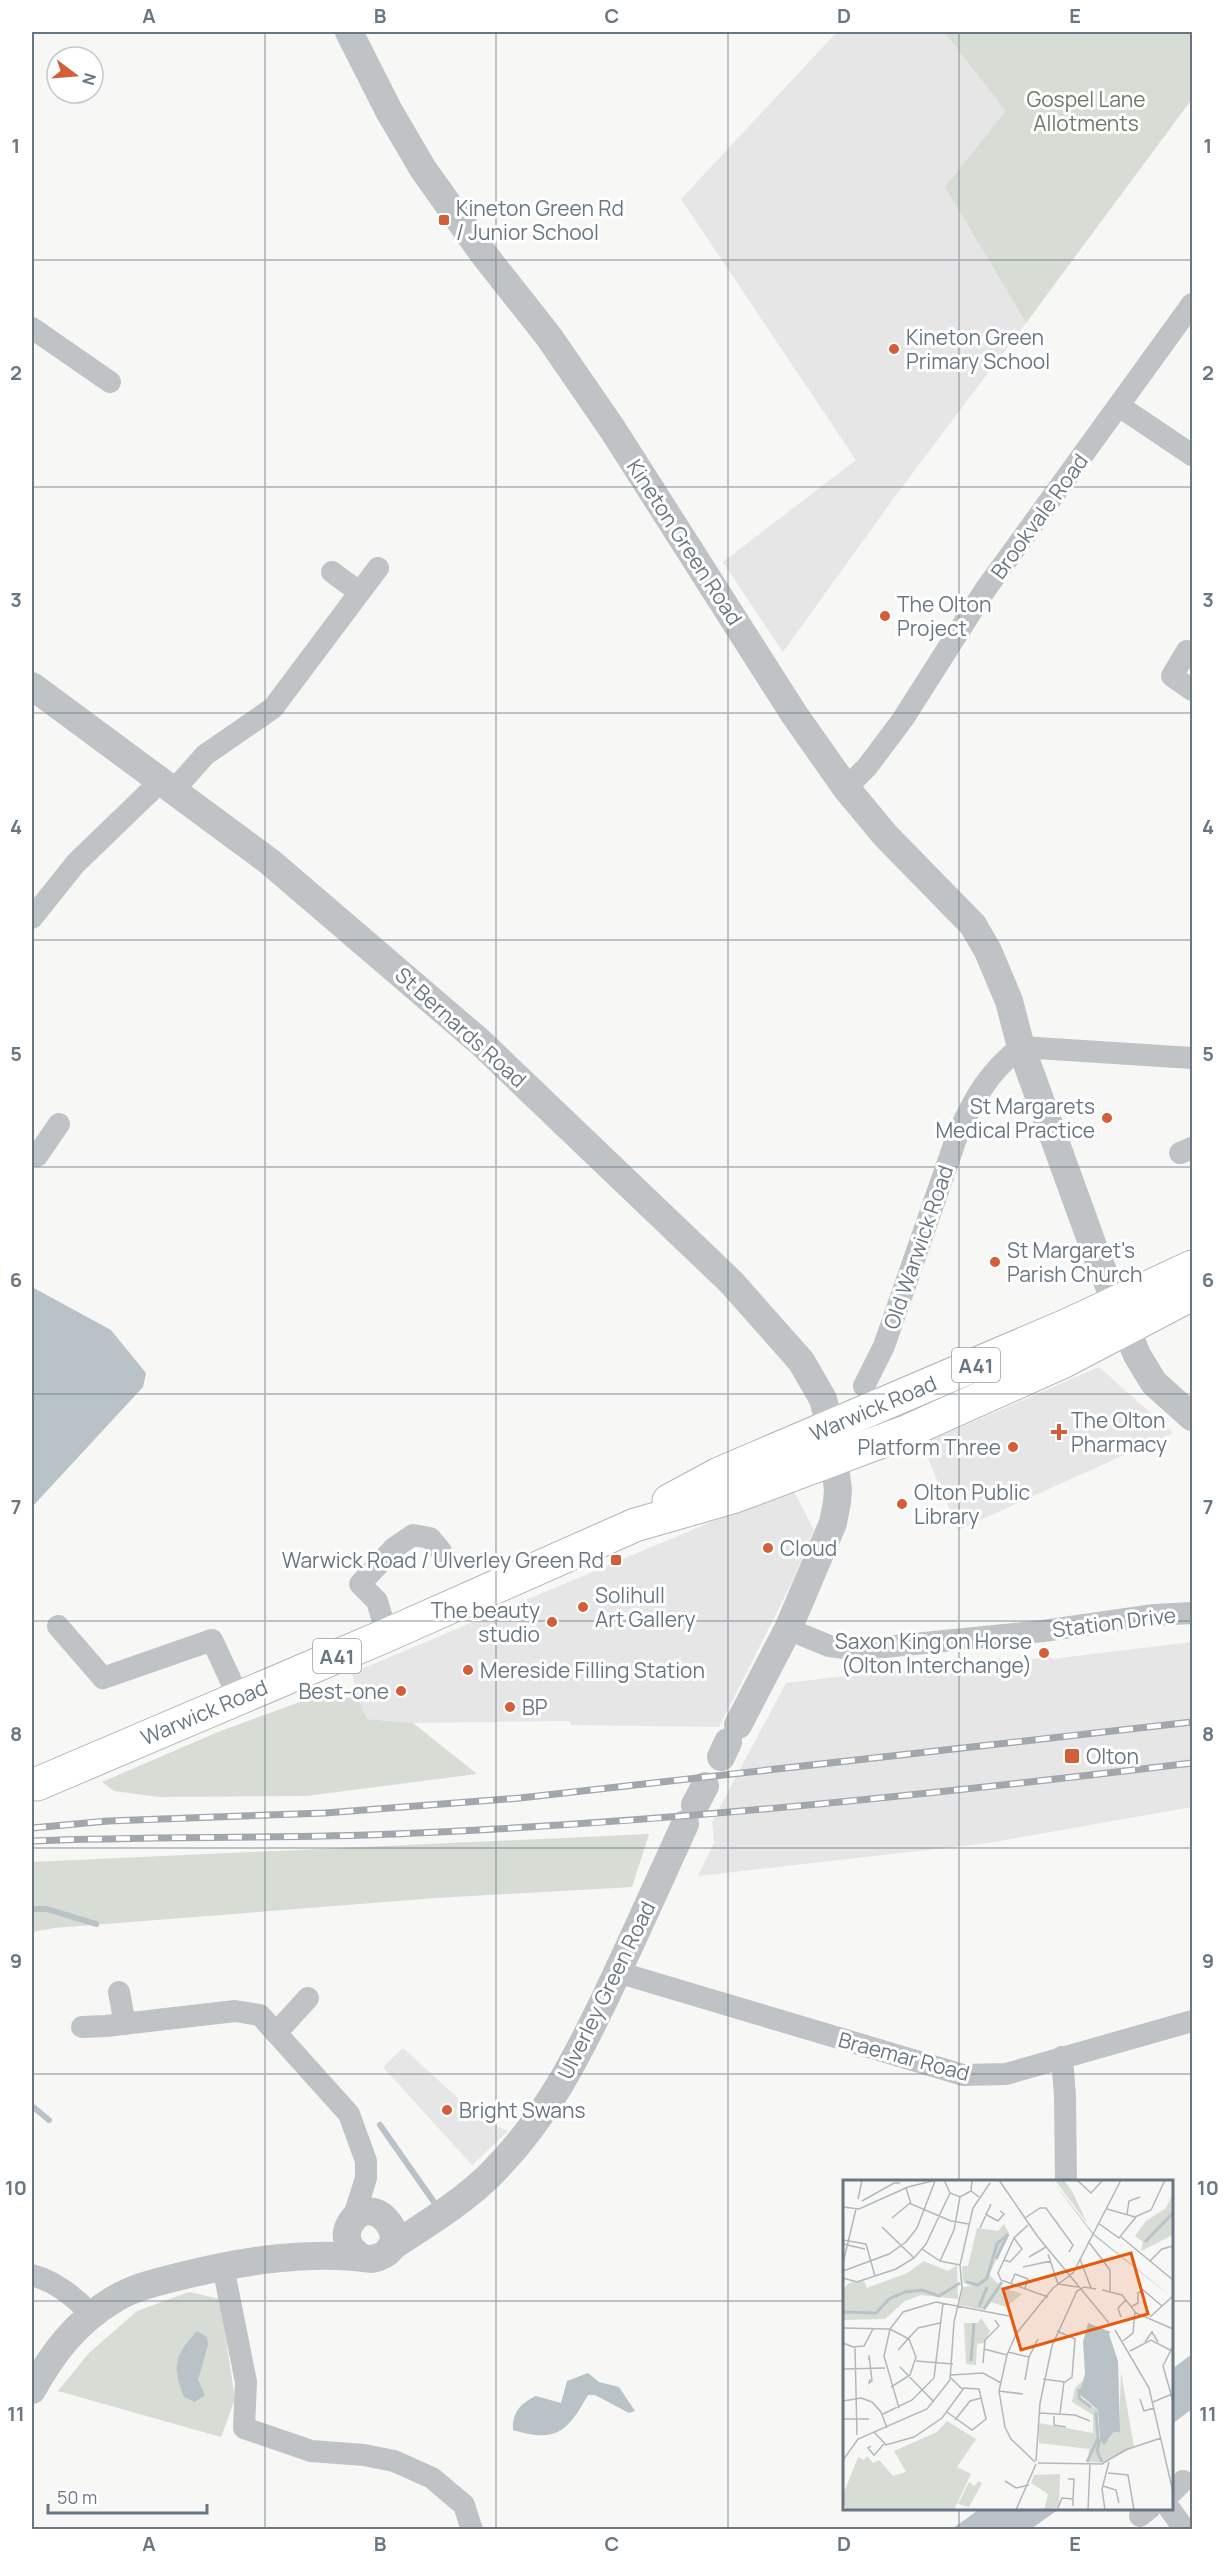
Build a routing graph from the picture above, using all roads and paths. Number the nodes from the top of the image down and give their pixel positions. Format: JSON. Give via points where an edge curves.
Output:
{"nodes":[{"id":1,"x":349,"y":32,"type":"edge"},
{"id":2,"x":1192,"y":304,"type":"edge"},
{"id":3,"x":32,"y":328,"type":"edge"},
{"id":4,"x":110,"y":382,"type":"dead end"},
{"id":5,"x":1119,"y":406,"type":"junction"},
{"id":6,"x":1192,"y":455,"type":"edge"},
{"id":7,"x":378,"y":568,"type":"dead end"},
{"id":8,"x":332,"y":572,"type":"dead end"},
{"id":9,"x":359,"y":592,"type":"junction"},
{"id":10,"x":1187,"y":651,"type":"dead end"},
{"id":11,"x":32,"y":686,"type":"edge"},
{"id":12,"x":1192,"y":690,"type":"edge"},
{"id":13,"x":169,"y":787,"type":"junction"},
{"id":14,"x":846,"y":788,"type":"junction"},
{"id":15,"x":32,"y":918,"type":"edge"},
{"id":16,"x":1021,"y":1047,"type":"junction"},
{"id":17,"x":1192,"y":1058,"type":"edge"},
{"id":18,"x":1192,"y":1267,"type":"edge"},
{"id":19,"x":1192,"y":1294,"type":"edge"},
{"id":20,"x":1121,"y":1316,"type":"junction"},
{"id":21,"x":864,"y":1386,"type":"dead end"},
{"id":22,"x":1192,"y":1416,"type":"edge"},
{"id":23,"x":830,"y":1426,"type":"junction"},
{"id":24,"x":834,"y":1458,"type":"junction"},
{"id":25,"x":635,"y":1525,"type":"junction"},
{"id":26,"x":441,"y":1551,"type":"dead end"},
{"id":27,"x":1192,"y":1613,"type":"edge"},
{"id":28,"x":58,"y":1626,"type":"dead end"},
{"id":29,"x":788,"y":1629,"type":"junction"},
{"id":30,"x":387,"y":1635,"type":"junction"},
{"id":31,"x":239,"y":1698,"type":"junction"},
{"id":32,"x":729,"y":1741,"type":"dead end"},
{"id":33,"x":37,"y":1784,"type":"dead end"},
{"id":34,"x":695,"y":1805,"type":"dead end"},
{"id":35,"x":617,"y":1972,"type":"junction"},
{"id":36,"x":119,"y":1992,"type":"dead end"},
{"id":37,"x":308,"y":1998,"type":"dead end"},
{"id":38,"x":1192,"y":2021,"type":"edge"},
{"id":39,"x":125,"y":2024,"type":"junction"},
{"id":40,"x":82,"y":2027,"type":"dead end"},
{"id":41,"x":276,"y":2033,"type":"junction"},
{"id":42,"x":1062,"y":2057,"type":"junction"},
{"id":43,"x":366,"y":2178,"type":"junction"},
{"id":44,"x":1066,"y":2180,"type":"edge"},
{"id":45,"x":385,"y":2217,"type":"junction"},
{"id":46,"x":433,"y":2219,"type":"junction"},
{"id":47,"x":351,"y":2223,"type":"junction"},
{"id":48,"x":390,"y":2248,"type":"junction"},
{"id":49,"x":308,"y":2255,"type":"junction"},
{"id":50,"x":363,"y":2258,"type":"junction"},
{"id":51,"x":223,"y":2266,"type":"junction"},
{"id":52,"x":32,"y":2275,"type":"edge"},
{"id":53,"x":92,"y":2315,"type":"junction"},
{"id":54,"x":32,"y":2390,"type":"edge"},
{"id":55,"x":1171,"y":2510,"type":"edge"},
{"id":56,"x":472,"y":2529,"type":"edge"},
{"id":57,"x":1185,"y":2529,"type":"edge"}],
"edges":[{"from":1,"to":14,"type":"street","name":"Kineton Green Road","via":[[423,169],[613,430],[794,714]]},
{"from":2,"to":5,"type":"street","name":"Brookvale Road"},
{"from":3,"to":4,"type":"street"},
{"from":5,"to":6,"type":"street"},
{"from":5,"to":14,"type":"street","name":"Brookvale Road","via":[[985,590],[903,718],[867,767]]},
{"from":7,"to":9,"type":"street"},
{"from":8,"to":9,"type":"street"},
{"from":9,"to":13,"type":"street","via":[[273,708],[205,755],[182,781]]},
{"from":10,"to":12,"type":"street","via":[[1172,676]]},
{"from":11,"to":13,"type":"street","name":"St Bernards Road"},
{"from":13,"to":15,"type":"street","via":[[76,863]]},
{"from":13,"to":23,"type":"street","name":"St Bernards Road","via":[[270,862],[373,948],[622,1176],[731,1282],[801,1361],[823,1399]]},
{"from":14,"to":16,"type":"street","name":"Kineton Green Road","via":[[885,835],[973,925],[1009,1001]]},
{"from":16,"to":17,"type":"street"},
{"from":16,"to":20,"type":"street","name":"Kineton Green Road"},
{"from":16,"to":21,"type":"street","name":"Old Warwick Road","via":[[1002,1062],[970,1107],[884,1346]]},
{"from":18,"to":20,"type":"highway","name":"Warwick Road","number":"A41"},
{"from":19,"to":20,"type":"highway","name":"Warwick Road","number":"A41"},
{"from":20,"to":22,"type":"street","name":"Kineton Green Road","via":[[1154,1383]]},
{"from":20,"to":23,"type":"highway","name":"Warwick Road","number":"A41"},
{"from":20,"to":24,"type":"highway","name":"Warwick Road","number":"A41","via":[[1064,1360],[906,1432]]},
{"from":23,"to":24,"type":"street","name":"St Bernards Road"},
{"from":23,"to":25,"type":"highway","name":"Warwick Road","number":"A41","via":[[719,1474],[670,1500]]},
{"from":24,"to":25,"type":"highway","name":"Warwick Road","number":"A41","via":[[732,1497]]},
{"from":24,"to":29,"type":"street","via":[[838,1490],[833,1523]]},
{"from":25,"to":30,"type":"highway","name":"Warwick Road","number":"A41"},
{"from":26,"to":30,"type":"street","via":[[430,1538],[413,1535],[394,1548],[360,1584],[378,1601]]},
{"from":27,"to":29,"type":"street","name":"Station Drive","via":[[855,1650],[829,1646]]},
{"from":28,"to":31,"type":"street","via":[[103,1678],[212,1640]]},
{"from":29,"to":32,"type":"street"},
{"from":30,"to":31,"type":"highway","name":"Warwick Road","number":"A41"},
{"from":31,"to":33,"type":"highway","name":"Warwick Road","number":"A41"},
{"from":34,"to":35,"type":"street","name":"Ulverley Green Road"},
{"from":35,"to":42,"type":"street","name":"Braemar Road","via":[[963,2075],[1006,2074]]},
{"from":35,"to":46,"type":"street","name":"Ulverley Green Road","via":[[551,2102],[492,2173],[456,2205]]},
{"from":36,"to":39,"type":"street"},
{"from":37,"to":41,"type":"street"},
{"from":38,"to":42,"type":"street","name":"Braemar Road"},
{"from":39,"to":40,"type":"street"},
{"from":39,"to":41,"type":"street","via":[[235,2011],[260,2015]]},
{"from":41,"to":43,"type":"street","via":[[349,2114],[366,2161]]},
{"from":42,"to":44,"type":"street"},
{"from":43,"to":45,"type":"street"},
{"from":43,"to":47,"type":"street"},
{"from":45,"to":46,"type":"street"},
{"from":45,"to":47,"type":"street","via":[[366,2212]]},
{"from":45,"to":48,"type":"street","via":[[394,2233]]},
{"from":46,"to":48,"type":"street","name":"Ulverley Green Road"},
{"from":47,"to":49,"type":"street"},
{"from":47,"to":50,"type":"street","via":[[347,2241]]},
{"from":48,"to":50,"type":"street","via":[[378,2258]]},
{"from":49,"to":50,"type":"street"},
{"from":49,"to":51,"type":"street"},
{"from":51,"to":53,"type":"street","via":[[134,2290]]},
{"from":51,"to":56,"type":"street","via":[[246,2382],[244,2428],[311,2451],[394,2461],[432,2478],[464,2505]]},
{"from":52,"to":53,"type":"street","via":[[68,2292]]},
{"from":53,"to":54,"type":"street","via":[[52,2355]]},
{"from":55,"to":57,"type":"street"}]}
